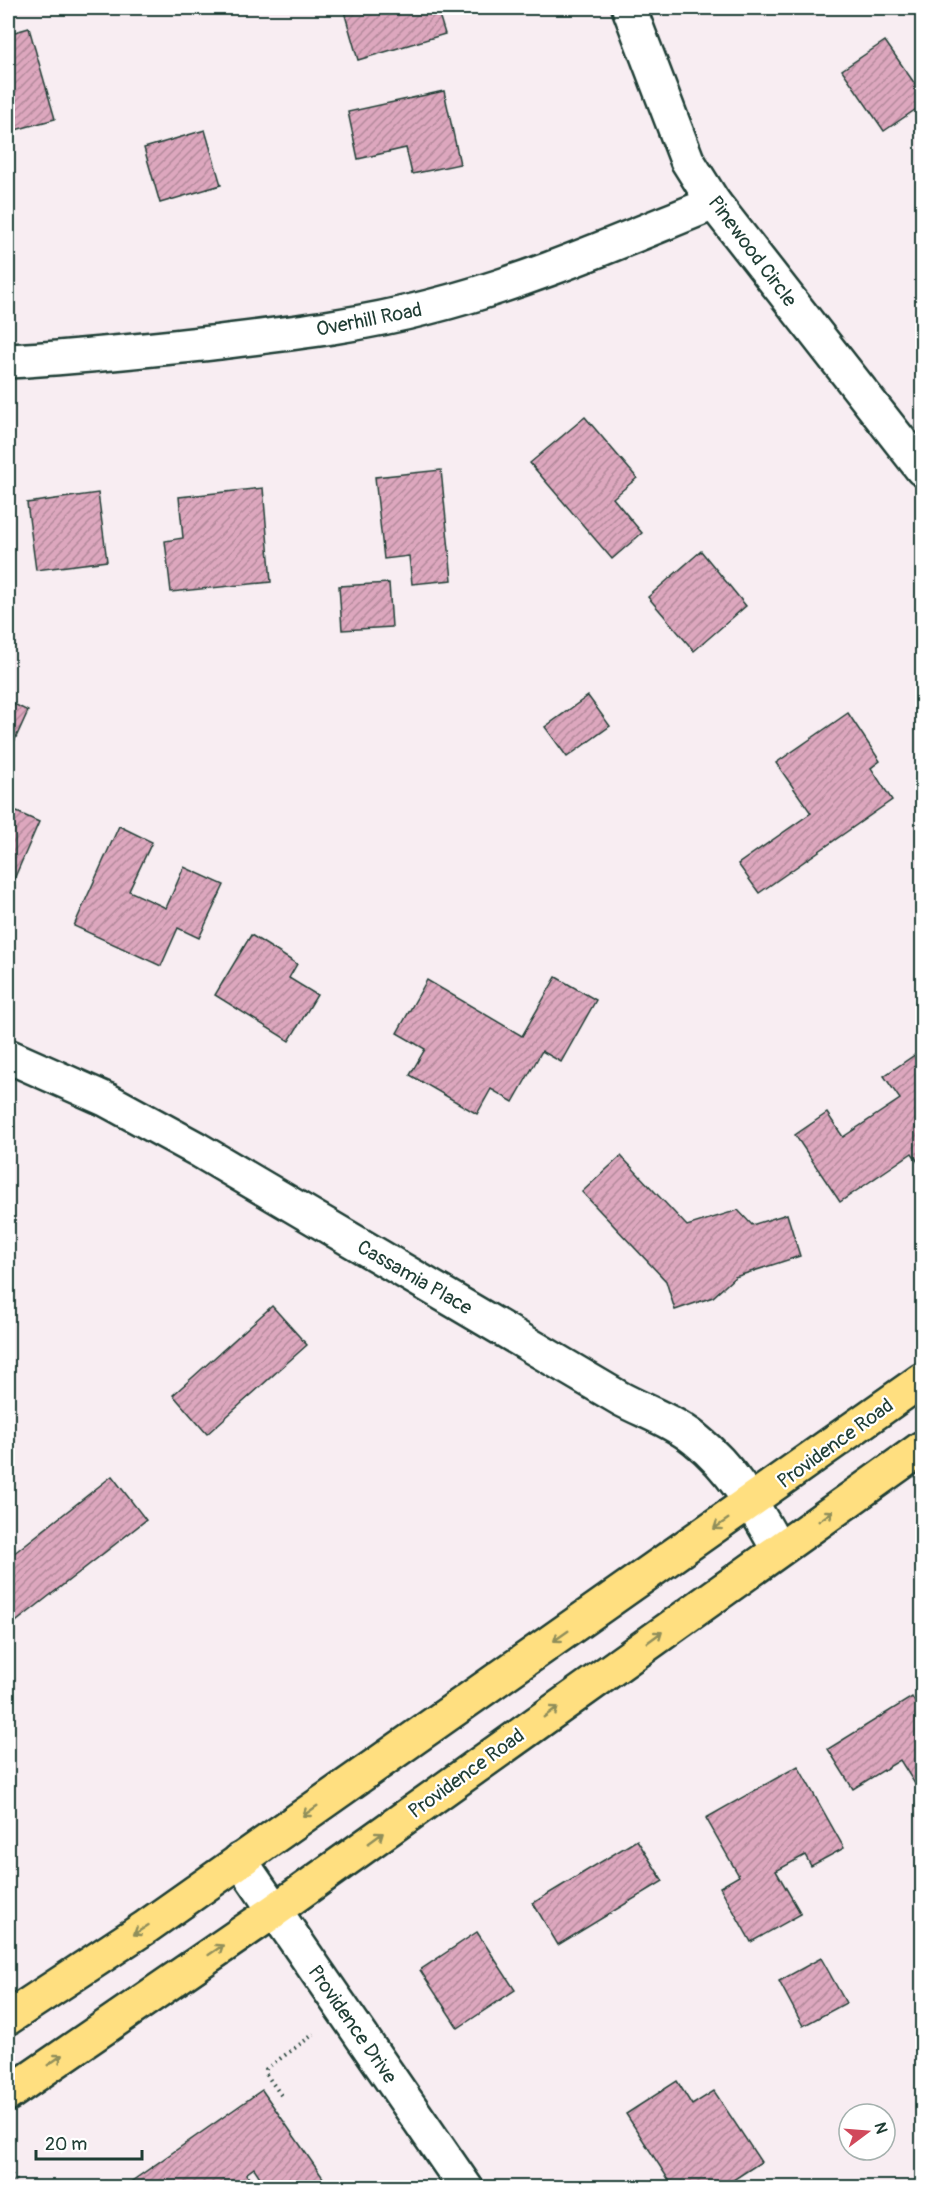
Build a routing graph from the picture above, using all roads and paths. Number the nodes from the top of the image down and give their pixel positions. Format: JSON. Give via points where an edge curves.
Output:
{"nodes":[{"id":1,"x":629,"y":8,"type":"edge"},
{"id":2,"x":714,"y":203,"type":"junction"},
{"id":3,"x":8,"y":361,"type":"edge"},
{"id":4,"x":922,"y":469,"type":"edge"},
{"id":5,"x":8,"y":1056,"type":"edge"},
{"id":6,"x":922,"y":1380,"type":"edge"},
{"id":7,"x":922,"y":1448,"type":"edge"},
{"id":8,"x":752,"y":1502,"type":"junction"},
{"id":9,"x":778,"y":1549,"type":"junction"},
{"id":10,"x":240,"y":1860,"type":"junction"},
{"id":11,"x":274,"y":1911,"type":"junction"},
{"id":12,"x":8,"y":2018,"type":"edge"},
{"id":13,"x":314,"y":2034,"type":"dead end"},
{"id":14,"x":8,"y":2094,"type":"edge"},
{"id":15,"x":281,"y":2095,"type":"dead end"},
{"id":16,"x":8,"y":2170,"type":"edge"},
{"id":17,"x":20,"y":2187,"type":"edge"},
{"id":18,"x":94,"y":2187,"type":"edge"},
{"id":19,"x":108,"y":2187,"type":"edge"},
{"id":20,"x":466,"y":2187,"type":"edge"}],
"edges":[{"from":1,"to":2,"type":"street","name":"Pinewood Circle","via":[[687,160]]},
{"from":2,"to":3,"type":"street","name":"Overhill Road","via":[[534,276],[377,319],[227,341]]},
{"from":2,"to":4,"type":"street","name":"Pinewood Circle"},
{"from":5,"to":8,"type":"street","name":"Cassamia Place","via":[[107,1100],[197,1149],[621,1399],[682,1430],[696,1439]]},
{"from":6,"to":8,"type":"main road","name":"Providence Road"},
{"from":9,"to":7,"type":"main road","name":"Providence Road","one_way":true},
{"from":8,"to":9,"type":"street","name":"Cassamia Place"},
{"from":8,"to":10,"type":"main road","name":"Providence Road","one_way":true},
{"from":11,"to":9,"type":"main road","name":"Providence Road","one_way":true},
{"from":10,"to":11,"type":"street","name":"Providence Drive"},
{"from":10,"to":12,"type":"main road","name":"Providence Road","one_way":true},
{"from":14,"to":11,"type":"main road","name":"Providence Road","one_way":true},
{"from":11,"to":20,"type":"street","name":"Providence Drive"},
{"from":13,"to":15,"type":"path","via":[[266,2069]]},
{"from":16,"to":17,"type":"path"},
{"from":18,"to":19,"type":"path","via":[[103,2181]]}]}
